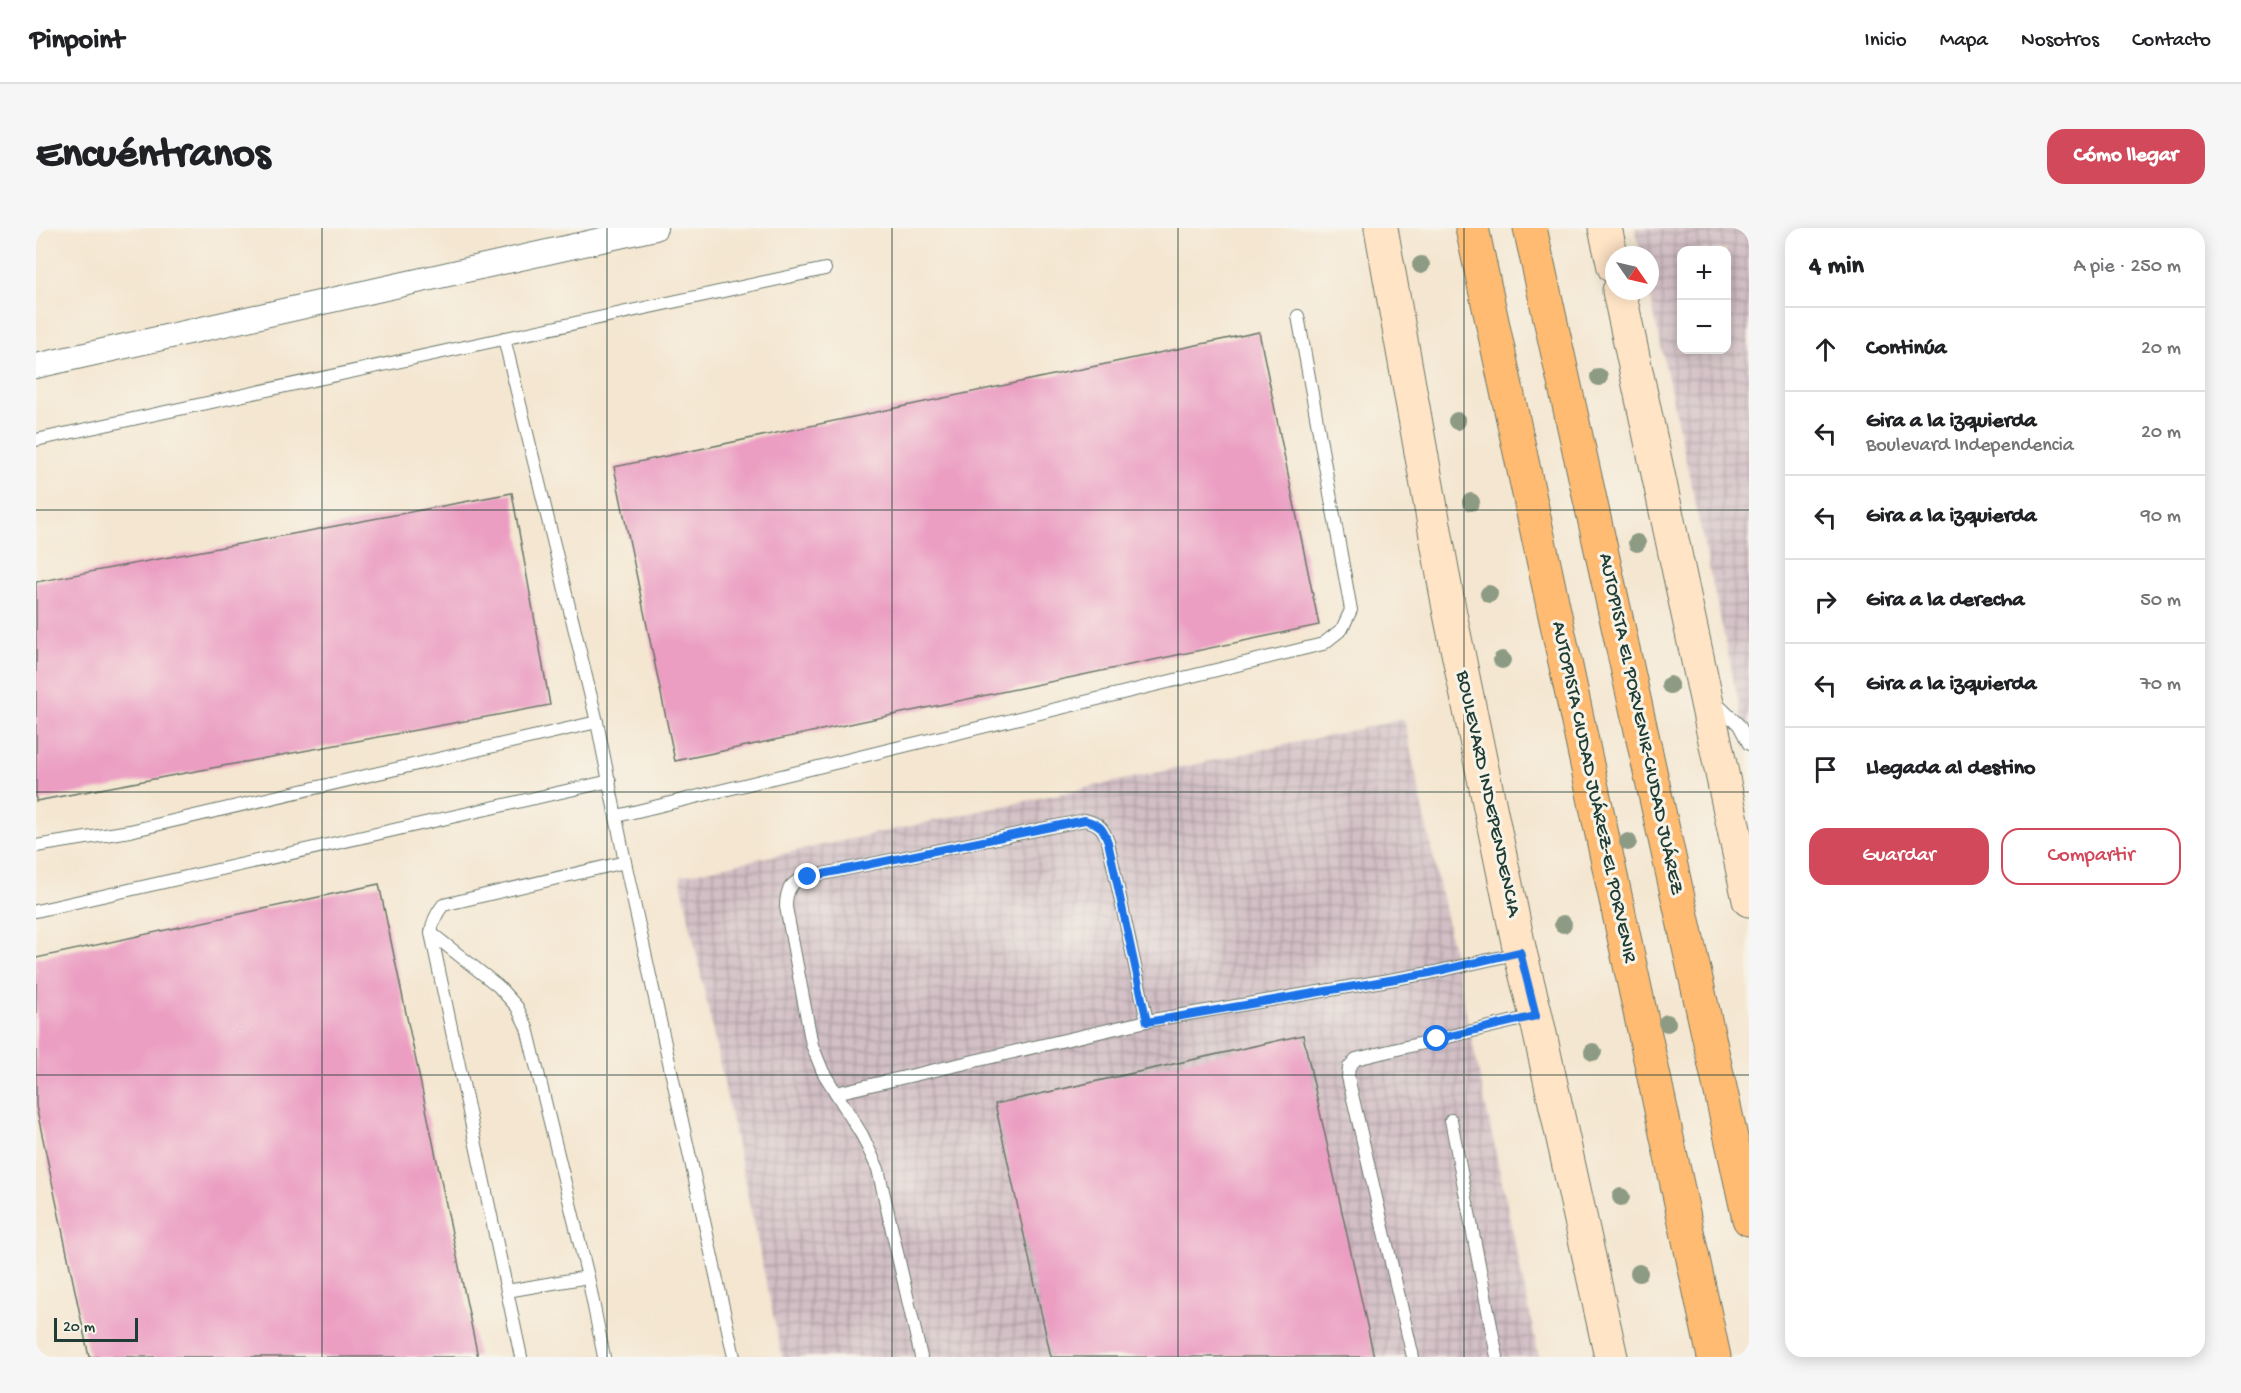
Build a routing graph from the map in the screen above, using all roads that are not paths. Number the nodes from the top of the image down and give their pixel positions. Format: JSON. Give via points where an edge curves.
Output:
{"nodes":[{"id":1,"x":655,"y":228,"type":"edge"},
{"id":2,"x":1381,"y":228,"type":"edge"},
{"id":3,"x":1472,"y":228,"type":"edge"},
{"id":4,"x":1530,"y":228,"type":"edge"},
{"id":5,"x":1605,"y":228,"type":"edge"},
{"id":6,"x":1609,"y":246,"type":"edge"},
{"id":7,"x":825,"y":269,"type":"dead end"},
{"id":8,"x":1621,"y":300,"type":"edge"},
{"id":9,"x":1298,"y":316,"type":"dead end"},
{"id":10,"x":504,"y":338,"type":"junction"},
{"id":11,"x":36,"y":366,"type":"edge"},
{"id":12,"x":36,"y":440,"type":"edge"},
{"id":13,"x":1707,"y":694,"type":"junction"},
{"id":14,"x":597,"y":722,"type":"junction"},
{"id":15,"x":1749,"y":744,"type":"edge"},
{"id":16,"x":610,"y":782,"type":"junction"},
{"id":17,"x":616,"y":816,"type":"junction"},
{"id":18,"x":36,"y":846,"type":"edge"},
{"id":19,"x":625,"y":862,"type":"junction"},
{"id":20,"x":1749,"y":900,"type":"edge"},
{"id":21,"x":36,"y":911,"type":"edge"},
{"id":22,"x":431,"y":933,"type":"junction"},
{"id":23,"x":1520,"y":952,"type":"junction"},
{"id":24,"x":1536,"y":1016,"type":"junction"},
{"id":25,"x":1147,"y":1022,"type":"junction"},
{"id":26,"x":836,"y":1093,"type":"junction"},
{"id":27,"x":1451,"y":1120,"type":"dead end"},
{"id":28,"x":1749,"y":1219,"type":"edge"},
{"id":29,"x":588,"y":1277,"type":"junction"},
{"id":30,"x":507,"y":1291,"type":"junction"},
{"id":31,"x":520,"y":1357,"type":"edge"},
{"id":32,"x":604,"y":1357,"type":"edge"},
{"id":33,"x":734,"y":1357,"type":"edge"},
{"id":34,"x":921,"y":1357,"type":"edge"},
{"id":35,"x":1413,"y":1357,"type":"edge"},
{"id":36,"x":1497,"y":1357,"type":"edge"},
{"id":37,"x":1611,"y":1357,"type":"edge"},
{"id":38,"x":1714,"y":1357,"type":"edge"}],
"edges":[{"from":1,"to":11,"type":"street"},
{"from":2,"to":23,"type":"main road","name":"BOULEVARD INDEPENDENCIA","via":[[1450,614]]},
{"from":3,"to":38,"type":"highway","name":"AUTOPISTA CIUDAD JUÁREZ-EL PORVENIR"},
{"from":4,"to":28,"type":"highway","name":"AUTOPISTA EL PORVENIR-CIUDAD JUÁREZ"},
{"from":5,"to":6,"type":"main road"},
{"from":7,"to":10,"type":"lane"},
{"from":8,"to":13,"type":"main road"},
{"from":9,"to":17,"type":"lane","via":[[1352,610],[1342,629],[1323,644]]},
{"from":10,"to":12,"type":"lane"},
{"from":10,"to":14,"type":"lane"},
{"from":13,"to":15,"type":"lane","via":[[1739,725]]},
{"from":13,"to":20,"type":"main road"},
{"from":14,"to":16,"type":"lane"},
{"from":14,"to":18,"type":"lane","via":[[130,831]]},
{"from":16,"to":17,"type":"lane"},
{"from":16,"to":21,"type":"lane"},
{"from":17,"to":19,"type":"lane"},
{"from":19,"to":22,"type":"lane","via":[[443,905],[436,912]]},
{"from":19,"to":33,"type":"lane"},
{"from":22,"to":29,"type":"lane","via":[[498,986],[517,1007],[527,1028]]},
{"from":22,"to":30,"type":"lane"},
{"from":23,"to":24,"type":"main road","name":"BOULEVARD INDEPENDENCIA"},
{"from":23,"to":25,"type":"lane","via":[[1430,973]]},
{"from":24,"to":35,"type":"lane","via":[[1356,1059],[1349,1067],[1348,1077]]},
{"from":24,"to":37,"type":"main road","name":"BOULEVARD INDEPENDENCIA"},
{"from":25,"to":26,"type":"lane"},
{"from":25,"to":26,"type":"lane","via":[[1108,842],[1098,823],[1085,820],[808,877],[790,886],[786,906],[812,1045]]},
{"from":26,"to":34,"type":"lane","via":[[878,1169]]},
{"from":27,"to":36,"type":"lane"},
{"from":29,"to":30,"type":"lane"},
{"from":29,"to":32,"type":"lane"},
{"from":30,"to":31,"type":"lane"}]}
